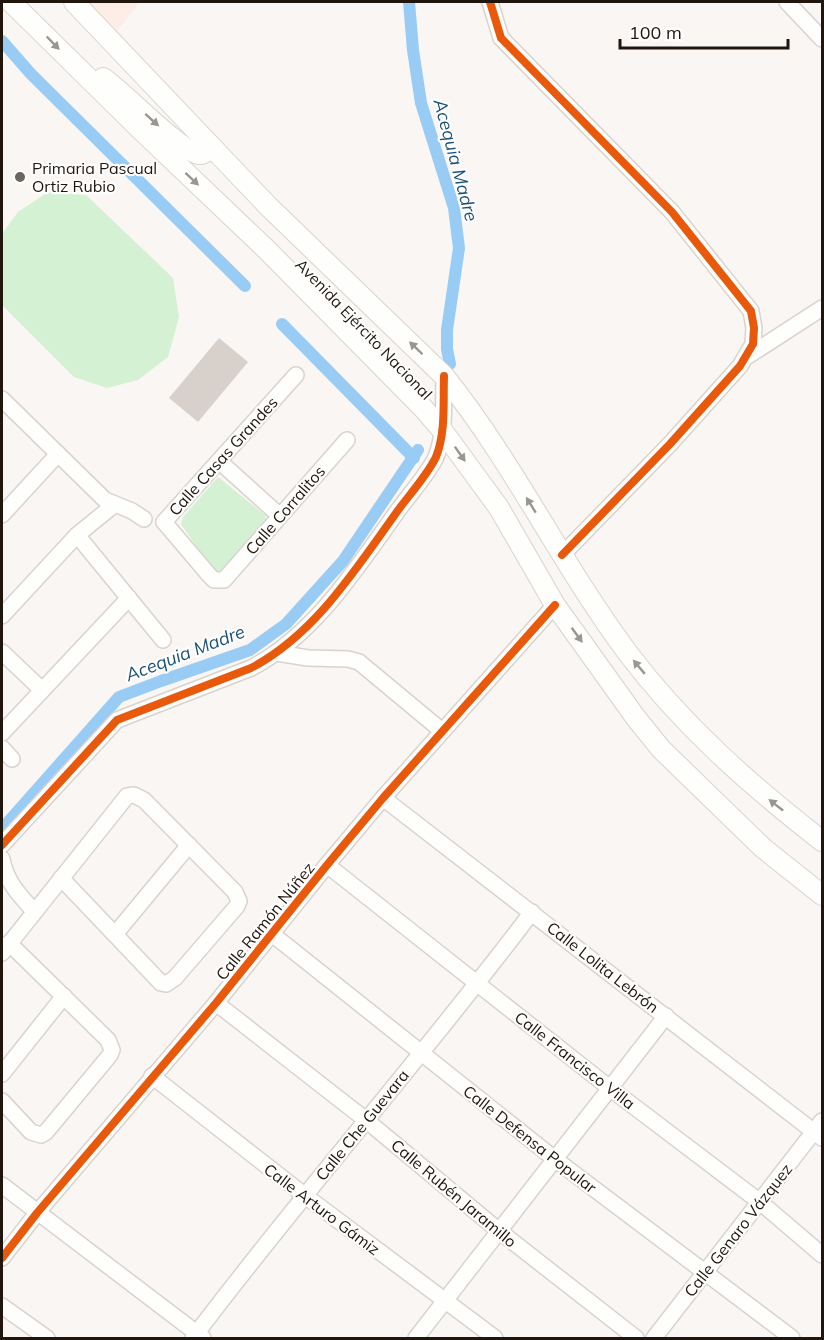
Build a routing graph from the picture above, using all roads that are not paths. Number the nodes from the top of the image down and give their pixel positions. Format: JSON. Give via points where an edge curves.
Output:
{"nodes":[{"id":1,"x":11,"y":2,"type":"edge"},
{"id":2,"x":74,"y":2,"type":"edge"},
{"id":3,"x":490,"y":2,"type":"edge"},
{"id":4,"x":787,"y":2,"type":"edge"},
{"id":5,"x":822,"y":39,"type":"edge"},
{"id":6,"x":71,"y":62,"type":"junction"},
{"id":7,"x":212,"y":147,"type":"junction"},
{"id":8,"x":822,"y":308,"type":"edge"},
{"id":9,"x":745,"y":357,"type":"junction"},
{"id":10,"x":296,"y":375,"type":"dead end"},
{"id":11,"x":444,"y":376,"type":"junction"},
{"id":12,"x":2,"y":399,"type":"edge"},
{"id":13,"x":442,"y":430,"type":"junction"},
{"id":14,"x":347,"y":440,"type":"dead end"},
{"id":15,"x":58,"y":454,"type":"junction"},
{"id":16,"x":219,"y":461,"type":"junction"},
{"id":17,"x":5,"y":505,"type":"edge"},
{"id":18,"x":109,"y":505,"type":"junction"},
{"id":19,"x":280,"y":516,"type":"junction"},
{"id":20,"x":164,"y":522,"type":"junction"},
{"id":21,"x":77,"y":535,"type":"junction"},
{"id":22,"x":562,"y":555,"type":"junction"},
{"id":23,"x":129,"y":598,"type":"junction"},
{"id":24,"x":555,"y":605,"type":"junction"},
{"id":25,"x":2,"y":616,"type":"edge"},
{"id":26,"x":163,"y":640,"type":"dead end"},
{"id":27,"x":2,"y":652,"type":"edge"},
{"id":28,"x":277,"y":653,"type":"junction"},
{"id":29,"x":42,"y":690,"type":"junction"},
{"id":30,"x":442,"y":731,"type":"junction"},
{"id":31,"x":2,"y":733,"type":"edge"},
{"id":32,"x":383,"y":798,"type":"junction"},
{"id":33,"x":822,"y":841,"type":"edge"},
{"id":34,"x":2,"y":845,"type":"edge"},
{"id":35,"x":189,"y":845,"type":"junction"},
{"id":36,"x":2,"y":859,"type":"edge"},
{"id":37,"x":327,"y":865,"type":"junction"},
{"id":38,"x":62,"y":878,"type":"junction"},
{"id":39,"x":822,"y":895,"type":"edge"},
{"id":40,"x":34,"y":911,"type":"junction"},
{"id":41,"x":532,"y":912,"type":"junction"},
{"id":42,"x":116,"y":933,"type":"junction"},
{"id":43,"x":272,"y":934,"type":"junction"},
{"id":44,"x":5,"y":948,"type":"edge"},
{"id":45,"x":478,"y":984,"type":"junction"},
{"id":46,"x":64,"y":996,"type":"junction"},
{"id":47,"x":216,"y":1004,"type":"junction"},
{"id":48,"x":666,"y":1016,"type":"junction"},
{"id":49,"x":421,"y":1053,"type":"junction"},
{"id":50,"x":2,"y":1074,"type":"edge"},
{"id":51,"x":152,"y":1076,"type":"junction"},
{"id":52,"x":611,"y":1089,"type":"junction"},
{"id":53,"x":2,"y":1101,"type":"edge"},
{"id":54,"x":366,"y":1120,"type":"junction"},
{"id":55,"x":820,"y":1130,"type":"edge"},
{"id":56,"x":556,"y":1160,"type":"junction"},
{"id":57,"x":2,"y":1185,"type":"edge"},
{"id":58,"x":304,"y":1196,"type":"junction"},
{"id":59,"x":760,"y":1202,"type":"junction"},
{"id":60,"x":37,"y":1213,"type":"junction"},
{"id":61,"x":499,"y":1232,"type":"junction"},
{"id":62,"x":822,"y":1255,"type":"edge"},
{"id":63,"x":2,"y":1258,"type":"edge"},
{"id":64,"x":705,"y":1272,"type":"junction"},
{"id":65,"x":445,"y":1302,"type":"junction"},
{"id":66,"x":2,"y":1306,"type":"edge"},
{"id":67,"x":198,"y":1337,"type":"edge"},
{"id":68,"x":47,"y":1338,"type":"edge"},
{"id":69,"x":416,"y":1338,"type":"edge"},
{"id":70,"x":495,"y":1338,"type":"edge"},
{"id":71,"x":636,"y":1338,"type":"edge"},
{"id":72,"x":654,"y":1338,"type":"edge"},
{"id":73,"x":792,"y":1338,"type":"edge"}],
"edges":[{"from":1,"to":6,"type":"main road","name":"Avenida Ejército Nacional","one_way":true},
{"from":2,"to":7,"type":"main road","name":"Avenida Ejército Nacional"},
{"from":3,"to":9,"type":"street","via":[[501,38],[672,212],[751,311],[753,344]]},
{"from":4,"to":5,"type":"street"},
{"from":6,"to":7,"type":"main road","one_way":true,"via":[[109,82],[193,153],[204,153]]},
{"from":6,"to":13,"type":"main road","name":"Avenida Ejército Nacional","one_way":true,"via":[[266,249]]},
{"from":11,"to":7,"type":"main road","name":"Avenida Ejército Nacional","one_way":true},
{"from":8,"to":9,"type":"street"},
{"from":9,"to":22,"type":"street","via":[[670,444]]},
{"from":10,"to":16,"type":"street","name":"Calle Casas Grandes"},
{"from":11,"to":13,"type":"street"},
{"from":22,"to":11,"type":"main road","name":"Avenida Ejército Nacional","one_way":true,"via":[[465,402]]},
{"from":12,"to":15,"type":"street"},
{"from":13,"to":24,"type":"main road","name":"Avenida Ejército Nacional","one_way":true,"via":[[499,508]]},
{"from":13,"to":28,"type":"street","via":[[435,459],[356,568],[299,635]]},
{"from":14,"to":19,"type":"street","name":"Calle Corralitos"},
{"from":15,"to":17,"type":"street"},
{"from":15,"to":18,"type":"street"},
{"from":16,"to":19,"type":"street"},
{"from":16,"to":20,"type":"street","name":"Calle Casas Grandes"},
{"from":18,"to":20,"type":"street","name":"Calle Casas Grandes","via":[[144,519]]},
{"from":18,"to":21,"type":"street"},
{"from":19,"to":20,"type":"street","name":"Calle Corralitos","via":[[224,580],[214,580]]},
{"from":21,"to":23,"type":"street"},
{"from":21,"to":25,"type":"street"},
{"from":33,"to":22,"type":"main road","name":"Avenida Ejército Nacional","one_way":true,"via":[[756,788],[679,713],[627,652]]},
{"from":23,"to":26,"type":"street"},
{"from":23,"to":29,"type":"street"},
{"from":24,"to":30,"type":"street","name":"Calle Ramón Núñez"},
{"from":24,"to":39,"type":"main road","name":"Avenida Ejército Nacional","one_way":true,"via":[[661,749],[763,848]]},
{"from":27,"to":29,"type":"street"},
{"from":28,"to":30,"type":"street","via":[[359,662]]},
{"from":28,"to":34,"type":"street","via":[[231,677],[117,720]]},
{"from":29,"to":31,"type":"street"},
{"from":30,"to":32,"type":"street","name":"Calle Ramón Núñez"},
{"from":32,"to":37,"type":"street","name":"Calle Ramón Núñez"},
{"from":32,"to":41,"type":"street","name":"Calle Lolita Lebrón"},
{"from":35,"to":38,"type":"street","via":[[144,800],[127,796]]},
{"from":35,"to":42,"type":"street"},
{"from":35,"to":42,"type":"street","via":[[235,891],[237,906],[166,984]]},
{"from":36,"to":40,"type":"street","via":[[7,878]]},
{"from":37,"to":43,"type":"street","name":"Calle Ramón Núñez"},
{"from":37,"to":45,"type":"street","name":"Calle Francisco Villa"},
{"from":38,"to":40,"type":"street"},
{"from":38,"to":42,"type":"street"},
{"from":40,"to":44,"type":"street"},
{"from":41,"to":45,"type":"street","name":"Calle Che Guevara"},
{"from":41,"to":48,"type":"street","name":"Calle Lolita Lebrón"},
{"from":43,"to":47,"type":"street","name":"Calle Ramón Núñez"},
{"from":43,"to":49,"type":"street","name":"Calle Defensa Popular"},
{"from":44,"to":46,"type":"street"},
{"from":45,"to":49,"type":"street","name":"Calle Che Guevara"},
{"from":45,"to":52,"type":"street","name":"Calle Francisco Villa"},
{"from":46,"to":50,"type":"street"},
{"from":46,"to":53,"type":"street","via":[[108,1040],[110,1055],[40,1135],[31,1132]]},
{"from":47,"to":51,"type":"street","name":"Calle Ramón Núñez"},
{"from":47,"to":54,"type":"street","name":"Calle Rubén Jaramillo"},
{"from":48,"to":52,"type":"street"},
{"from":48,"to":55,"type":"street","name":"Calle Lolita Lebrón"},
{"from":49,"to":54,"type":"street","name":"Calle Che Guevara"},
{"from":49,"to":56,"type":"street","name":"Calle Defensa Popular"},
{"from":51,"to":58,"type":"street","name":"Calle Arturo Gámiz"},
{"from":51,"to":60,"type":"street","name":"Calle Ramón Núñez"},
{"from":52,"to":56,"type":"street"},
{"from":52,"to":59,"type":"street","name":"Calle Francisco Villa"},
{"from":54,"to":58,"type":"street","name":"Calle Che Guevara"},
{"from":54,"to":61,"type":"street","name":"Calle Rubén Jaramillo"},
{"from":55,"to":59,"type":"street","name":"Calle Genaro Vázquez"},
{"from":56,"to":61,"type":"street"},
{"from":56,"to":64,"type":"street","name":"Calle Defensa Popular"},
{"from":57,"to":60,"type":"street"},
{"from":58,"to":65,"type":"street","name":"Calle Arturo Gámiz"},
{"from":58,"to":67,"type":"street","name":"Calle Che Guevara"},
{"from":59,"to":62,"type":"street","name":"Calle Francisco Villa"},
{"from":59,"to":64,"type":"street","name":"Calle Genaro Vázquez"},
{"from":60,"to":63,"type":"street","name":"Calle Ramón Núñez"},
{"from":60,"to":67,"type":"street"},
{"from":61,"to":65,"type":"street"},
{"from":61,"to":71,"type":"street","name":"Calle Rubén Jaramillo"},
{"from":64,"to":72,"type":"street","name":"Calle Genaro Vázquez"},
{"from":64,"to":73,"type":"street","name":"Calle Defensa Popular"},
{"from":65,"to":69,"type":"street"},
{"from":65,"to":70,"type":"street","name":"Calle Arturo Gámiz"},
{"from":66,"to":68,"type":"street"}]}
